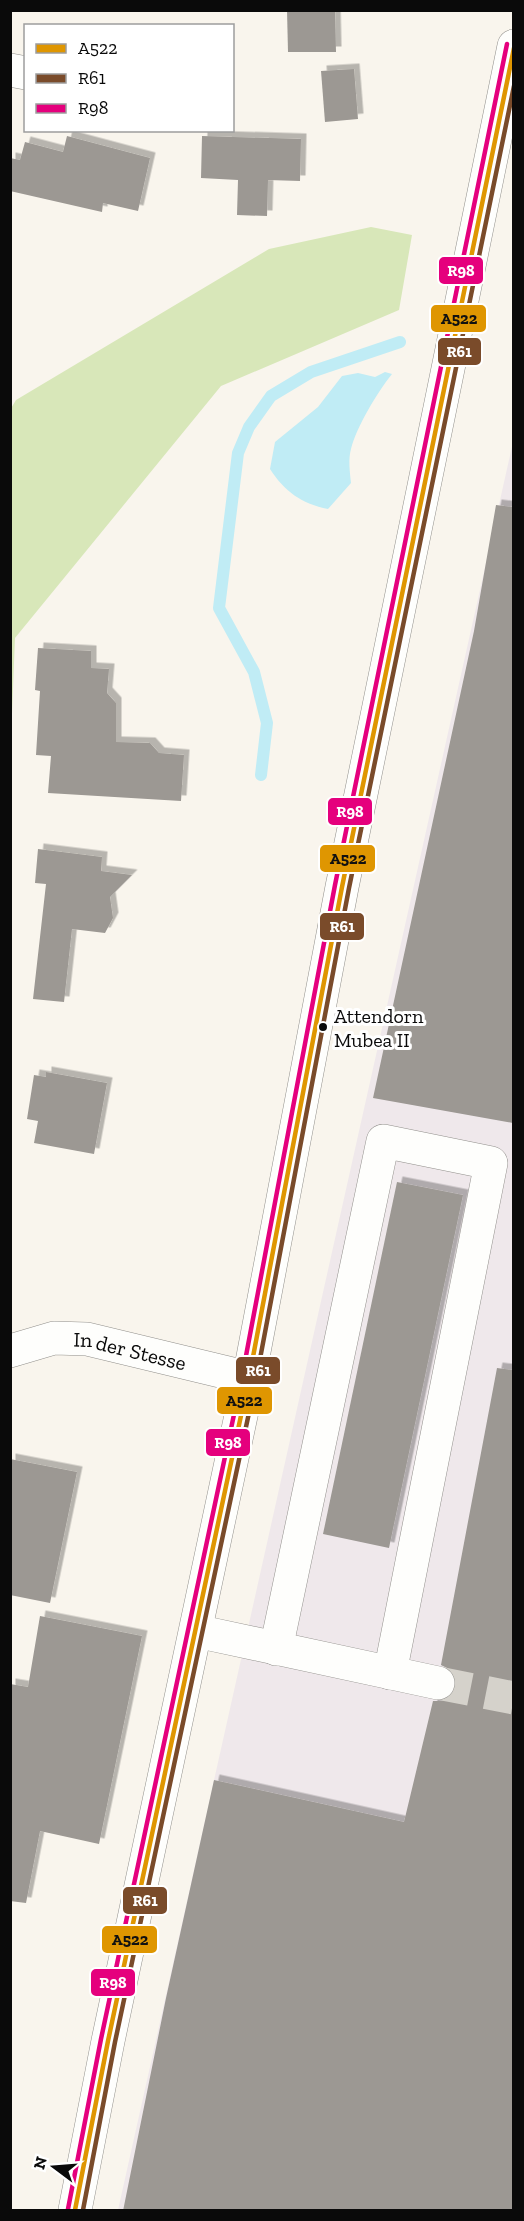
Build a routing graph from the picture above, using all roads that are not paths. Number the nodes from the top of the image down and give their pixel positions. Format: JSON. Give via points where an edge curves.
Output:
{"nodes":[{"id":1,"x":513,"y":46,"type":"edge"},
{"id":2,"x":10,"y":1351,"type":"edge"},
{"id":3,"x":249,"y":1378,"type":"junction"},
{"id":4,"x":196,"y":1631,"type":"junction"},
{"id":5,"x":276,"y":1649,"type":"junction"},
{"id":6,"x":390,"y":1673,"type":"junction"},
{"id":7,"x":438,"y":1683,"type":"tunnel mouth"},
{"id":8,"x":75,"y":2211,"type":"edge"}],
"edges":[{"from":1,"to":3,"type":"street","via":[[342,886]]},
{"from":2,"to":3,"type":"street","name":"In der Stesse","via":[[54,1338],[87,1339]]},
{"from":3,"to":4,"type":"street"},
{"from":4,"to":5,"type":"street"},
{"from":4,"to":8,"type":"street"},
{"from":5,"to":6,"type":"street"},
{"from":5,"to":6,"type":"street","via":[[383,1141],[459,1156],[491,1163]]},
{"from":6,"to":7,"type":"street"}]}
